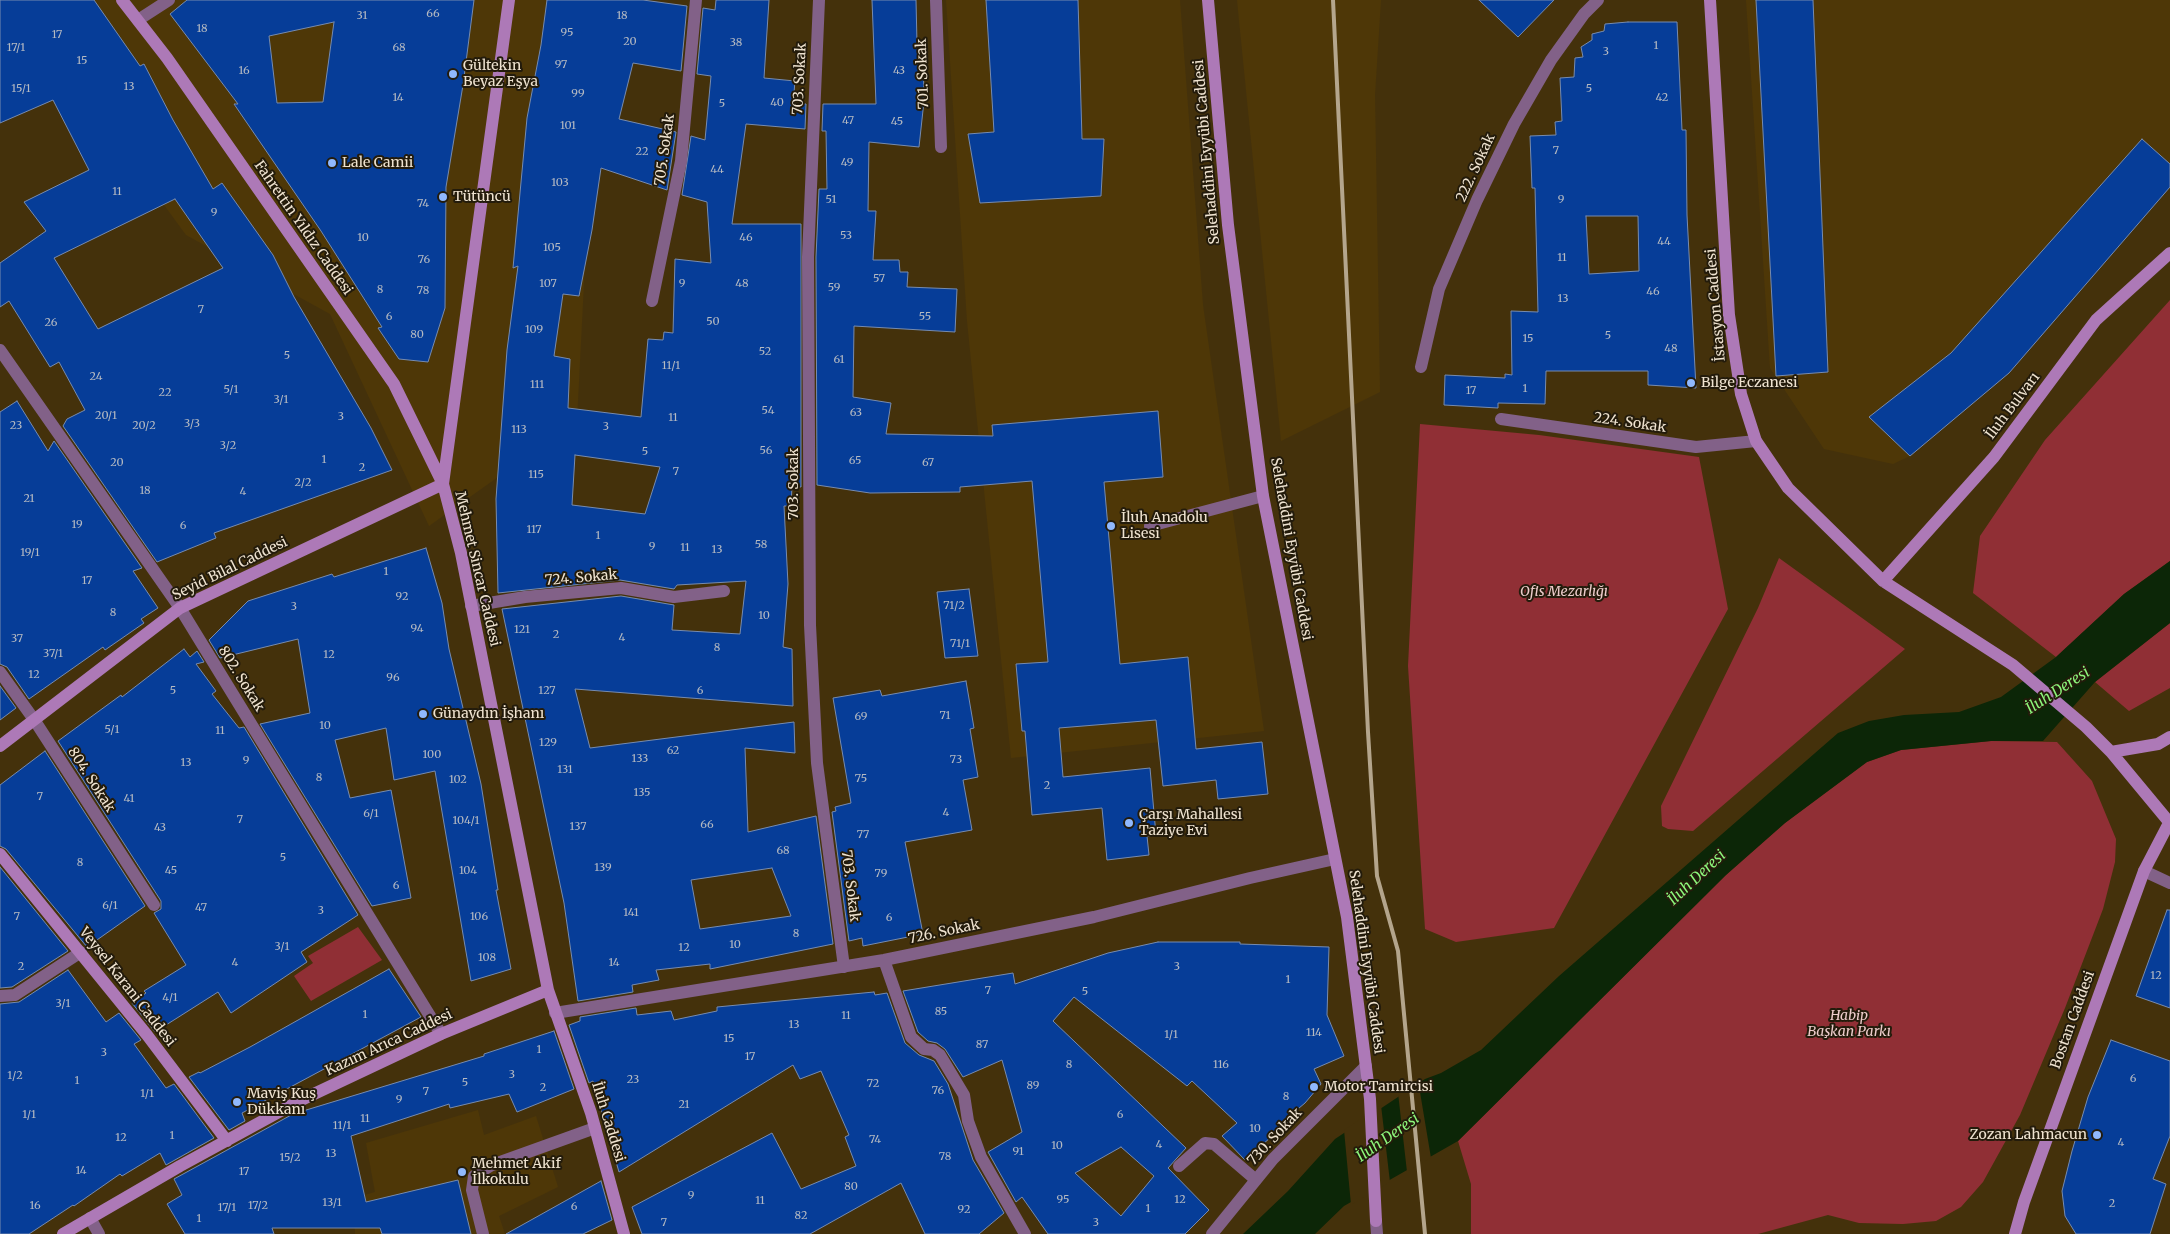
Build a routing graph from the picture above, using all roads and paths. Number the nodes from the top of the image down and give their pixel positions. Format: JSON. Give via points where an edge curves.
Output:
{"nodes":[{"id":1,"x":122,"y":0,"type":"edge"},
{"id":2,"x":169,"y":0,"type":"edge"},
{"id":3,"x":508,"y":0,"type":"edge"},
{"id":4,"x":696,"y":0,"type":"edge"},
{"id":5,"x":819,"y":0,"type":"edge"},
{"id":6,"x":936,"y":0,"type":"edge"},
{"id":7,"x":1208,"y":0,"type":"edge"},
{"id":8,"x":1598,"y":0,"type":"edge"},
{"id":9,"x":1710,"y":0,"type":"edge"},
{"id":10,"x":138,"y":20,"type":"junction"},
{"id":11,"x":941,"y":147,"type":"dead end"},
{"id":12,"x":2170,"y":253,"type":"edge"},
{"id":13,"x":652,"y":301,"type":"dead end"},
{"id":14,"x":0,"y":350,"type":"edge"},
{"id":15,"x":1421,"y":367,"type":"dead end"},
{"id":16,"x":1501,"y":419,"type":"dead end"},
{"id":17,"x":1756,"y":441,"type":"junction"},
{"id":18,"x":443,"y":484,"type":"junction"},
{"id":19,"x":1263,"y":496,"type":"junction"},
{"id":20,"x":1150,"y":526,"type":"dead end"},
{"id":21,"x":1883,"y":581,"type":"junction"},
{"id":22,"x":724,"y":591,"type":"dead end"},
{"id":23,"x":471,"y":606,"type":"junction"},
{"id":24,"x":180,"y":608,"type":"junction"},
{"id":25,"x":0,"y":672,"type":"edge"},
{"id":26,"x":35,"y":720,"type":"junction"},
{"id":27,"x":2170,"y":737,"type":"edge"},
{"id":28,"x":0,"y":746,"type":"edge"},
{"id":29,"x":2112,"y":752,"type":"junction"},
{"id":30,"x":2170,"y":822,"type":"edge"},
{"id":31,"x":0,"y":854,"type":"edge"},
{"id":32,"x":1335,"y":859,"type":"junction"},
{"id":33,"x":2144,"y":871,"type":"junction"},
{"id":34,"x":2170,"y":883,"type":"edge"},
{"id":35,"x":154,"y":905,"type":"dead end"},
{"id":36,"x":81,"y":952,"type":"junction"},
{"id":37,"x":884,"y":960,"type":"junction"},
{"id":38,"x":844,"y":967,"type":"junction"},
{"id":39,"x":548,"y":990,"type":"junction"},
{"id":40,"x":0,"y":996,"type":"edge"},
{"id":41,"x":556,"y":1017,"type":"junction"},
{"id":42,"x":441,"y":1034,"type":"junction"},
{"id":43,"x":1366,"y":1066,"type":"junction"},
{"id":44,"x":595,"y":1128,"type":"junction"},
{"id":45,"x":227,"y":1140,"type":"junction"},
{"id":46,"x":1179,"y":1166,"type":"dead end"},
{"id":47,"x":1256,"y":1180,"type":"junction"},
{"id":48,"x":90,"y":1218,"type":"junction"},
{"id":49,"x":1377,"y":1228,"type":"edge"},
{"id":50,"x":63,"y":1234,"type":"edge"},
{"id":51,"x":99,"y":1234,"type":"edge"},
{"id":52,"x":483,"y":1234,"type":"edge"},
{"id":53,"x":624,"y":1234,"type":"edge"},
{"id":54,"x":1025,"y":1234,"type":"edge"},
{"id":55,"x":1212,"y":1234,"type":"edge"},
{"id":56,"x":2015,"y":1234,"type":"edge"}],
"edges":[{"from":1,"to":10,"type":"street","name":"Fahrettin Yıldız Caddesi"},
{"from":2,"to":10,"type":"street"},
{"from":3,"to":18,"type":"street","name":"Mehmet Sincar Caddesi"},
{"from":4,"to":13,"type":"street","name":"705. Sokak","via":[[681,161]]},
{"from":5,"to":38,"type":"street","name":"703. Sokak","via":[[808,257],[810,625],[817,763]]},
{"from":6,"to":11,"type":"street","name":"701. Sokak"},
{"from":7,"to":19,"type":"street","name":"Selehaddini Eyyübi Caddesi","via":[[1228,225]]},
{"from":8,"to":15,"type":"street","name":"222. Sokak","via":[[1551,60],[1476,200],[1439,289]]},
{"from":9,"to":17,"type":"street","name":"İstasyon Caddesi","via":[[1730,315],[1741,394]]},
{"from":10,"to":18,"type":"street","name":"Fahrettin Yıldız Caddesi","via":[[168,58],[394,384]]},
{"from":12,"to":21,"type":"street","name":"İluh Bulvarı","via":[[2096,320],[1994,457]]},
{"from":14,"to":24,"type":"street","name":"802. Sokak"},
{"from":16,"to":17,"type":"street","name":"224. Sokak","via":[[1696,447]]},
{"from":17,"to":21,"type":"street","name":"İstasyon Caddesi","via":[[1788,488]]},
{"from":18,"to":23,"type":"street","name":"Mehmet Sincar Caddesi"},
{"from":18,"to":24,"type":"street","name":"Seyid Bilal Caddesi"},
{"from":19,"to":20,"type":"street"},
{"from":19,"to":32,"type":"street","name":"Selehaddini Eyyübi Caddesi"},
{"from":21,"to":29,"type":"street","name":"İstasyon Caddesi","via":[[2013,665]]},
{"from":22,"to":23,"type":"street","name":"724. Sokak","via":[[674,597],[621,588],[525,597]]},
{"from":23,"to":39,"type":"street","name":"Mehmet Sincar Caddesi"},
{"from":24,"to":26,"type":"street","name":"Seyid Bilal Caddesi"},
{"from":24,"to":42,"type":"street","name":"802. Sokak"},
{"from":25,"to":26,"type":"street","name":"804. Sokak"},
{"from":26,"to":28,"type":"street","name":"Seyid Bilal Caddesi"},
{"from":26,"to":35,"type":"street","name":"804. Sokak"},
{"from":27,"to":29,"type":"street","via":[[2158,744]]},
{"from":29,"to":30,"type":"street","name":"İstasyon Caddesi"},
{"from":30,"to":33,"type":"street","name":"Bostan Caddesi"},
{"from":31,"to":36,"type":"street","name":"Veysel Karani Caddesi"},
{"from":32,"to":37,"type":"street","name":"726. Sokak","via":[[1094,917]]},
{"from":32,"to":43,"type":"street","name":"Selehaddini Eyyübi Caddesi","via":[[1347,917]]},
{"from":33,"to":34,"type":"street"},
{"from":33,"to":56,"type":"street","name":"Bostan Caddesi"},
{"from":36,"to":40,"type":"street","via":[[16,995]]},
{"from":36,"to":45,"type":"street","name":"Veysel Karani Caddesi"},
{"from":37,"to":38,"type":"street","name":"726. Sokak"},
{"from":37,"to":54,"type":"street","via":[[911,1037],[924,1049],[940,1055],[964,1095],[968,1121],[981,1157]]},
{"from":38,"to":41,"type":"street","name":"726. Sokak"},
{"from":39,"to":41,"type":"street","name":"Mehmet Sincar Caddesi"},
{"from":39,"to":42,"type":"street","name":"Kazım Arıca Caddesi"},
{"from":41,"to":44,"type":"street","name":"İluh Caddesi"},
{"from":42,"to":45,"type":"street","name":"Kazım Arıca Caddesi","via":[[299,1101]]},
{"from":43,"to":47,"type":"street","name":"730. Sokak"},
{"from":43,"to":49,"type":"street","name":"Selehaddini Eyyübi Caddesi"},
{"from":44,"to":52,"type":"street","via":[[492,1165],[474,1176],[472,1190]]},
{"from":44,"to":53,"type":"street","name":"İluh Caddesi"},
{"from":45,"to":48,"type":"street","name":"Kazım Arıca Caddesi"},
{"from":46,"to":47,"type":"street","via":[[1205,1143],[1214,1144]]},
{"from":47,"to":55,"type":"street","name":"730. Sokak"},
{"from":48,"to":50,"type":"street","name":"Kazım Arıca Caddesi"},
{"from":48,"to":51,"type":"street"}]}
